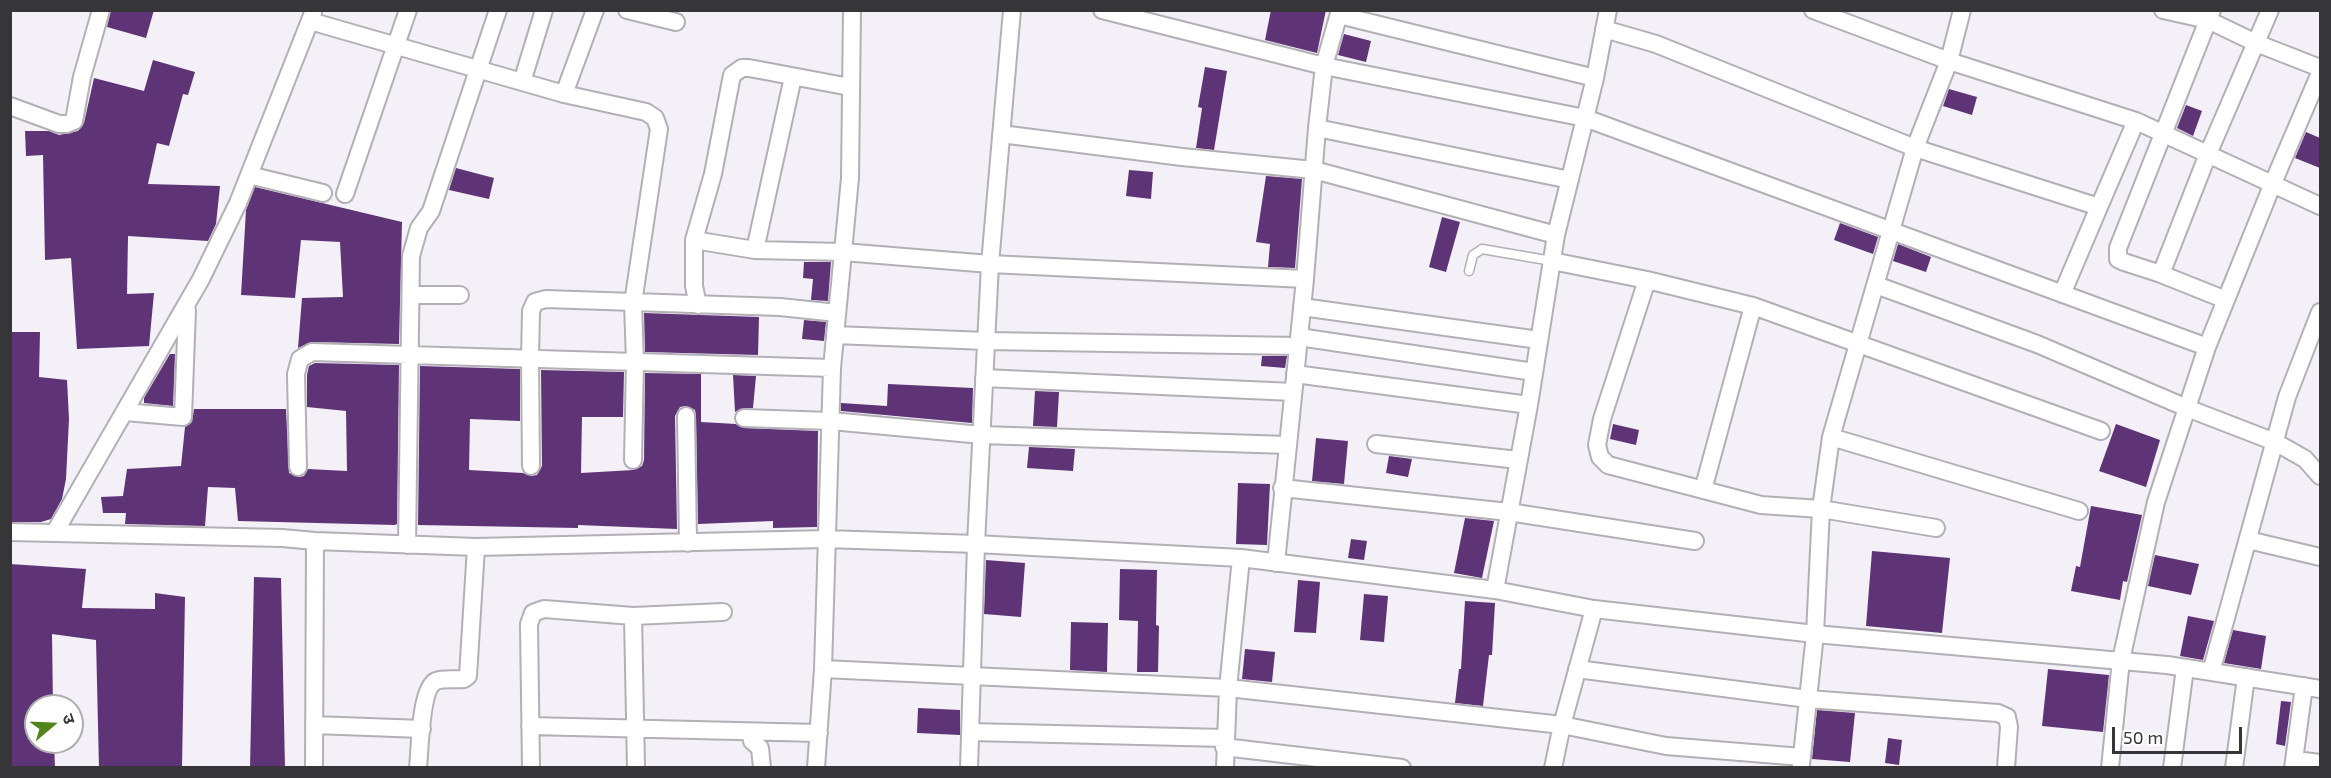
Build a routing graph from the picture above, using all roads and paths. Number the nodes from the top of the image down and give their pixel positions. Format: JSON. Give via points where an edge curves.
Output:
{"nodes":[{"id":1,"x":101,"y":10,"type":"edge"},
{"id":2,"x":408,"y":10,"type":"edge"},
{"id":3,"x":498,"y":10,"type":"edge"},
{"id":4,"x":544,"y":10,"type":"edge"},
{"id":5,"x":595,"y":10,"type":"edge"},
{"id":6,"x":627,"y":10,"type":"edge"},
{"id":7,"x":852,"y":10,"type":"edge"},
{"id":8,"x":1012,"y":10,"type":"edge"},
{"id":9,"x":1102,"y":10,"type":"edge"},
{"id":10,"x":1608,"y":10,"type":"edge"},
{"id":11,"x":1813,"y":10,"type":"edge"},
{"id":12,"x":1962,"y":10,"type":"edge"},
{"id":13,"x":2270,"y":10,"type":"edge"},
{"id":14,"x":2168,"y":11,"type":"edge"},
{"id":15,"x":1340,"y":13,"type":"edge"},
{"id":16,"x":2210,"y":15,"type":"edge"},
{"id":17,"x":312,"y":16,"type":"edge"},
{"id":18,"x":676,"y":22,"type":"dead end"},
{"id":19,"x":1605,"y":29,"type":"junction"},
{"id":20,"x":2256,"y":43,"type":"junction"},
{"id":21,"x":395,"y":46,"type":"junction"},
{"id":22,"x":1949,"y":61,"type":"junction"},
{"id":23,"x":1324,"y":66,"type":"junction"},
{"id":24,"x":479,"y":70,"type":"junction"},
{"id":25,"x":2320,"y":70,"type":"edge"},
{"id":26,"x":793,"y":77,"type":"junction"},
{"id":27,"x":1595,"y":78,"type":"junction"},
{"id":28,"x":522,"y":82,"type":"junction"},
{"id":29,"x":850,"y":87,"type":"junction"},
{"id":30,"x":564,"y":94,"type":"junction"},
{"id":31,"x":10,"y":106,"type":"edge"},
{"id":32,"x":1585,"y":118,"type":"junction"},
{"id":33,"x":2136,"y":121,"type":"junction"},
{"id":34,"x":1317,"y":128,"type":"junction"},
{"id":35,"x":2163,"y":133,"type":"junction"},
{"id":36,"x":1001,"y":134,"type":"junction"},
{"id":37,"x":1915,"y":148,"type":"junction"},
{"id":38,"x":2208,"y":154,"type":"junction"},
{"id":39,"x":1314,"y":170,"type":"junction"},
{"id":40,"x":249,"y":175,"type":"junction"},
{"id":41,"x":1570,"y":180,"type":"junction"},
{"id":42,"x":2273,"y":183,"type":"junction"},
{"id":43,"x":323,"y":193,"type":"dead end"},
{"id":44,"x":345,"y":194,"type":"dead end"},
{"id":45,"x":2320,"y":206,"type":"edge"},
{"id":46,"x":2099,"y":207,"type":"junction"},
{"id":47,"x":1891,"y":231,"type":"junction"},
{"id":48,"x":1556,"y":236,"type":"junction"},
{"id":49,"x":694,"y":240,"type":"junction"},
{"id":50,"x":755,"y":250,"type":"junction"},
{"id":51,"x":843,"y":252,"type":"junction"},
{"id":52,"x":1552,"y":261,"type":"junction"},
{"id":53,"x":990,"y":264,"type":"junction"},
{"id":54,"x":1469,"y":271,"type":"dead end"},
{"id":55,"x":2161,"y":274,"type":"junction"},
{"id":56,"x":1305,"y":279,"type":"junction"},
{"id":57,"x":1647,"y":280,"type":"junction"},
{"id":58,"x":1876,"y":285,"type":"junction"},
{"id":59,"x":2062,"y":294,"type":"junction"},
{"id":60,"x":411,"y":295,"type":"junction"},
{"id":61,"x":460,"y":295,"type":"dead end"},
{"id":62,"x":2226,"y":300,"type":"junction"},
{"id":63,"x":633,"y":303,"type":"junction"},
{"id":64,"x":698,"y":305,"type":"junction"},
{"id":65,"x":187,"y":306,"type":"junction"},
{"id":66,"x":1754,"y":306,"type":"junction"},
{"id":67,"x":1302,"y":307,"type":"junction"},
{"id":68,"x":2320,"y":312,"type":"edge"},
{"id":69,"x":837,"y":313,"type":"junction"},
{"id":70,"x":835,"y":335,"type":"junction"},
{"id":71,"x":1539,"y":340,"type":"junction"},
{"id":72,"x":986,"y":341,"type":"junction"},
{"id":73,"x":1299,"y":341,"type":"junction"},
{"id":74,"x":1859,"y":343,"type":"junction"},
{"id":75,"x":2207,"y":347,"type":"junction"},
{"id":76,"x":410,"y":355,"type":"junction"},
{"id":77,"x":530,"y":359,"type":"junction"},
{"id":78,"x":635,"y":362,"type":"junction"},
{"id":79,"x":832,"y":368,"type":"junction"},
{"id":80,"x":1534,"y":372,"type":"junction"},
{"id":81,"x":1295,"y":374,"type":"junction"},
{"id":82,"x":984,"y":378,"type":"junction"},
{"id":83,"x":1293,"y":392,"type":"junction"},
{"id":84,"x":1529,"y":405,"type":"junction"},
{"id":85,"x":2187,"y":408,"type":"junction"},
{"id":86,"x":125,"y":412,"type":"junction"},
{"id":87,"x":686,"y":416,"type":"dead end"},
{"id":88,"x":744,"y":418,"type":"dead end"},
{"id":89,"x":831,"y":421,"type":"junction"},
{"id":90,"x":2101,"y":430,"type":"dead end"},
{"id":91,"x":982,"y":435,"type":"junction"},
{"id":92,"x":1831,"y":437,"type":"junction"},
{"id":93,"x":2275,"y":442,"type":"junction"},
{"id":94,"x":1376,"y":444,"type":"dead end"},
{"id":95,"x":1287,"y":445,"type":"junction"},
{"id":96,"x":633,"y":460,"type":"dead end"},
{"id":97,"x":1518,"y":460,"type":"junction"},
{"id":98,"x":531,"y":466,"type":"dead end"},
{"id":99,"x":298,"y":467,"type":"dead end"},
{"id":100,"x":2320,"y":476,"type":"edge"},
{"id":101,"x":1282,"y":488,"type":"junction"},
{"id":102,"x":1703,"y":490,"type":"junction"},
{"id":103,"x":1821,"y":509,"type":"junction"},
{"id":104,"x":2079,"y":511,"type":"dead end"},
{"id":105,"x":1509,"y":512,"type":"junction"},
{"id":106,"x":1936,"y":528,"type":"dead end"},
{"id":107,"x":10,"y":532,"type":"edge"},
{"id":108,"x":55,"y":532,"type":"junction"},
{"id":109,"x":826,"y":540,"type":"junction"},
{"id":110,"x":2248,"y":540,"type":"junction"},
{"id":111,"x":315,"y":541,"type":"junction"},
{"id":112,"x":1695,"y":541,"type":"dead end"},
{"id":113,"x":688,"y":543,"type":"junction"},
{"id":114,"x":976,"y":544,"type":"junction"},
{"id":115,"x":407,"y":545,"type":"junction"},
{"id":116,"x":476,"y":547,"type":"junction"},
{"id":117,"x":2320,"y":557,"type":"edge"},
{"id":118,"x":1241,"y":558,"type":"junction"},
{"id":119,"x":1276,"y":563,"type":"junction"},
{"id":120,"x":1495,"y":590,"type":"junction"},
{"id":121,"x":1594,"y":609,"type":"junction"},
{"id":122,"x":723,"y":612,"type":"dead end"},
{"id":123,"x":633,"y":616,"type":"junction"},
{"id":124,"x":1815,"y":634,"type":"junction"},
{"id":125,"x":2121,"y":660,"type":"junction"},
{"id":126,"x":2185,"y":668,"type":"junction"},
{"id":127,"x":823,"y":669,"type":"junction"},
{"id":128,"x":1577,"y":669,"type":"junction"},
{"id":129,"x":2211,"y":672,"type":"junction"},
{"id":130,"x":972,"y":676,"type":"junction"},
{"id":131,"x":2246,"y":677,"type":"junction"},
{"id":132,"x":2304,"y":686,"type":"junction"},
{"id":133,"x":1228,"y":688,"type":"junction"},
{"id":134,"x":2320,"y":689,"type":"edge"},
{"id":135,"x":1808,"y":699,"type":"junction"},
{"id":136,"x":314,"y":724,"type":"junction"},
{"id":137,"x":1562,"y":725,"type":"junction"},
{"id":138,"x":530,"y":726,"type":"junction"},
{"id":139,"x":634,"y":728,"type":"junction"},
{"id":140,"x":422,"y":729,"type":"junction"},
{"id":141,"x":751,"y":732,"type":"junction"},
{"id":142,"x":970,"y":732,"type":"junction"},
{"id":143,"x":819,"y":733,"type":"junction"},
{"id":144,"x":1225,"y":742,"type":"junction"},
{"id":145,"x":1801,"y":762,"type":"edge"},
{"id":146,"x":2320,"y":763,"type":"edge"},
{"id":147,"x":2294,"y":764,"type":"edge"},
{"id":148,"x":314,"y":768,"type":"edge"},
{"id":149,"x":418,"y":768,"type":"edge"},
{"id":150,"x":531,"y":768,"type":"edge"},
{"id":151,"x":636,"y":768,"type":"edge"},
{"id":152,"x":762,"y":768,"type":"edge"},
{"id":153,"x":816,"y":768,"type":"edge"},
{"id":154,"x":969,"y":768,"type":"edge"},
{"id":155,"x":1225,"y":768,"type":"edge"},
{"id":156,"x":1402,"y":768,"type":"edge"},
{"id":157,"x":1553,"y":768,"type":"edge"},
{"id":158,"x":2006,"y":768,"type":"edge"},
{"id":159,"x":2110,"y":768,"type":"edge"},
{"id":160,"x":2172,"y":768,"type":"edge"},
{"id":161,"x":2234,"y":768,"type":"edge"}],
"edges":[{"from":1,"to":31,"type":"street","via":[[74,121],[59,124]]},
{"from":2,"to":21,"type":"street"},
{"from":3,"to":24,"type":"street"},
{"from":4,"to":28,"type":"street"},
{"from":5,"to":30,"type":"street"},
{"from":6,"to":18,"type":"street"},
{"from":7,"to":29,"type":"street"},
{"from":8,"to":36,"type":"street"},
{"from":9,"to":23,"type":"street"},
{"from":10,"to":19,"type":"street"},
{"from":11,"to":22,"type":"street"},
{"from":12,"to":22,"type":"street"},
{"from":13,"to":20,"type":"street"},
{"from":14,"to":16,"type":"street"},
{"from":15,"to":23,"type":"street"},
{"from":15,"to":27,"type":"street"},
{"from":16,"to":20,"type":"street"},
{"from":16,"to":35,"type":"street"},
{"from":17,"to":21,"type":"street"},
{"from":17,"to":40,"type":"street"},
{"from":19,"to":27,"type":"street"},
{"from":19,"to":37,"type":"street","via":[[1656,44]]},
{"from":20,"to":25,"type":"street"},
{"from":20,"to":38,"type":"street"},
{"from":21,"to":24,"type":"street"},
{"from":21,"to":44,"type":"street"},
{"from":22,"to":33,"type":"street"},
{"from":22,"to":37,"type":"street"},
{"from":23,"to":32,"type":"street"},
{"from":23,"to":34,"type":"street"},
{"from":24,"to":28,"type":"street"},
{"from":24,"to":60,"type":"street","via":[[430,211],[414,240]]},
{"from":25,"to":42,"type":"street"},
{"from":26,"to":29,"type":"street"},
{"from":26,"to":49,"type":"street","via":[[749,68],[732,75],[713,174]]},
{"from":26,"to":50,"type":"street"},
{"from":27,"to":32,"type":"street"},
{"from":28,"to":30,"type":"street"},
{"from":29,"to":51,"type":"street","via":[[850,178]]},
{"from":30,"to":63,"type":"street","via":[[646,112],[655,118],[659,129]]},
{"from":32,"to":41,"type":"street"},
{"from":32,"to":47,"type":"street"},
{"from":33,"to":35,"type":"street"},
{"from":33,"to":46,"type":"street"},
{"from":34,"to":39,"type":"street"},
{"from":34,"to":41,"type":"street"},
{"from":35,"to":38,"type":"street"},
{"from":35,"to":55,"type":"street","via":[[2118,248],[2118,258],[2124,262]]},
{"from":36,"to":39,"type":"street"},
{"from":36,"to":53,"type":"street"},
{"from":37,"to":46,"type":"street"},
{"from":37,"to":47,"type":"street"},
{"from":38,"to":42,"type":"street"},
{"from":38,"to":55,"type":"street"},
{"from":39,"to":48,"type":"street"},
{"from":39,"to":56,"type":"street"},
{"from":40,"to":43,"type":"street"},
{"from":40,"to":65,"type":"street"},
{"from":41,"to":48,"type":"street"},
{"from":42,"to":45,"type":"street"},
{"from":42,"to":62,"type":"street"},
{"from":46,"to":59,"type":"street"},
{"from":47,"to":58,"type":"street"},
{"from":47,"to":59,"type":"street"},
{"from":48,"to":52,"type":"street"},
{"from":49,"to":50,"type":"street"},
{"from":49,"to":64,"type":"street"},
{"from":50,"to":51,"type":"street"},
{"from":51,"to":53,"type":"street"},
{"from":51,"to":69,"type":"street"},
{"from":52,"to":54,"type":"lane","via":[[1482,249],[1473,255]]},
{"from":52,"to":57,"type":"street"},
{"from":52,"to":71,"type":"street"},
{"from":53,"to":56,"type":"street"},
{"from":53,"to":72,"type":"street"},
{"from":55,"to":62,"type":"street"},
{"from":56,"to":67,"type":"street"},
{"from":57,"to":66,"type":"street"},
{"from":57,"to":102,"type":"street","via":[[1602,419],[1597,445],[1600,457],[1608,465]]},
{"from":58,"to":74,"type":"street"},
{"from":58,"to":85,"type":"street","via":[[2037,344]]},
{"from":59,"to":75,"type":"street"},
{"from":60,"to":61,"type":"street"},
{"from":60,"to":76,"type":"street"},
{"from":62,"to":75,"type":"street"},
{"from":63,"to":64,"type":"street"},
{"from":63,"to":77,"type":"street","via":[[546,299],[535,302],[531,311]]},
{"from":63,"to":78,"type":"street"},
{"from":64,"to":69,"type":"street"},
{"from":65,"to":86,"type":"street"},
{"from":65,"to":86,"type":"street","via":[[183,417]]},
{"from":66,"to":74,"type":"street"},
{"from":66,"to":102,"type":"street"},
{"from":67,"to":71,"type":"street"},
{"from":67,"to":73,"type":"street"},
{"from":68,"to":93,"type":"street","via":[[2287,397]]},
{"from":69,"to":70,"type":"street"},
{"from":70,"to":72,"type":"street"},
{"from":70,"to":79,"type":"street"},
{"from":71,"to":80,"type":"street"},
{"from":72,"to":73,"type":"street"},
{"from":72,"to":82,"type":"street"},
{"from":73,"to":80,"type":"street"},
{"from":73,"to":81,"type":"street"},
{"from":74,"to":90,"type":"street"},
{"from":74,"to":92,"type":"street"},
{"from":75,"to":85,"type":"street"},
{"from":76,"to":77,"type":"street"},
{"from":76,"to":99,"type":"street","via":[[312,352],[300,359],[296,374]]},
{"from":76,"to":115,"type":"street"},
{"from":77,"to":78,"type":"street"},
{"from":77,"to":98,"type":"street"},
{"from":78,"to":79,"type":"street"},
{"from":78,"to":96,"type":"street"},
{"from":79,"to":89,"type":"street"},
{"from":80,"to":84,"type":"street"},
{"from":81,"to":83,"type":"street"},
{"from":81,"to":84,"type":"street"},
{"from":82,"to":83,"type":"street"},
{"from":82,"to":91,"type":"street"},
{"from":83,"to":95,"type":"street"},
{"from":84,"to":97,"type":"street"},
{"from":85,"to":93,"type":"street"},
{"from":85,"to":125,"type":"street","via":[[2156,502]]},
{"from":86,"to":108,"type":"street"},
{"from":87,"to":113,"type":"street"},
{"from":88,"to":89,"type":"street"},
{"from":89,"to":91,"type":"street"},
{"from":89,"to":109,"type":"street"},
{"from":91,"to":95,"type":"street"},
{"from":91,"to":114,"type":"street"},
{"from":92,"to":103,"type":"street"},
{"from":92,"to":104,"type":"street"},
{"from":93,"to":100,"type":"street","via":[[2305,459]]},
{"from":93,"to":110,"type":"street"},
{"from":94,"to":97,"type":"street"},
{"from":95,"to":101,"type":"street"},
{"from":97,"to":105,"type":"street"},
{"from":101,"to":105,"type":"street"},
{"from":101,"to":119,"type":"street"},
{"from":102,"to":103,"type":"street","via":[[1761,505]]},
{"from":103,"to":106,"type":"street"},
{"from":103,"to":124,"type":"street"},
{"from":105,"to":112,"type":"street"},
{"from":105,"to":120,"type":"street"},
{"from":107,"to":108,"type":"street"},
{"from":108,"to":111,"type":"street"},
{"from":109,"to":113,"type":"street"},
{"from":109,"to":114,"type":"street"},
{"from":109,"to":127,"type":"street"},
{"from":110,"to":117,"type":"street"},
{"from":110,"to":129,"type":"street"},
{"from":111,"to":115,"type":"street"},
{"from":111,"to":136,"type":"street"},
{"from":113,"to":116,"type":"street"},
{"from":114,"to":118,"type":"street"},
{"from":114,"to":130,"type":"street"},
{"from":115,"to":116,"type":"street"},
{"from":116,"to":140,"type":"street","via":[[468,676],[465,680],[437,680],[431,684],[425,697]]},
{"from":118,"to":119,"type":"street"},
{"from":118,"to":133,"type":"street"},
{"from":119,"to":120,"type":"street"},
{"from":120,"to":121,"type":"street"},
{"from":121,"to":124,"type":"street"},
{"from":121,"to":128,"type":"street"},
{"from":122,"to":123,"type":"street"},
{"from":123,"to":138,"type":"street","via":[[544,609],[533,613]]},
{"from":123,"to":139,"type":"street"},
{"from":124,"to":125,"type":"street"},
{"from":124,"to":135,"type":"street"},
{"from":125,"to":126,"type":"street"},
{"from":125,"to":159,"type":"street"},
{"from":126,"to":129,"type":"street"},
{"from":126,"to":160,"type":"street"},
{"from":127,"to":130,"type":"street"},
{"from":127,"to":143,"type":"street"},
{"from":128,"to":135,"type":"street"},
{"from":128,"to":137,"type":"street"},
{"from":129,"to":131,"type":"street"},
{"from":130,"to":133,"type":"street"},
{"from":130,"to":142,"type":"street"},
{"from":131,"to":132,"type":"street"},
{"from":131,"to":161,"type":"street"},
{"from":132,"to":134,"type":"street"},
{"from":132,"to":147,"type":"street"},
{"from":133,"to":137,"type":"street"},
{"from":133,"to":144,"type":"street"},
{"from":135,"to":145,"type":"street"},
{"from":135,"to":158,"type":"street","via":[[1998,713],[2007,717],[2009,727]]},
{"from":136,"to":140,"type":"street"},
{"from":136,"to":148,"type":"street"},
{"from":137,"to":145,"type":"street","via":[[1666,746]]},
{"from":137,"to":157,"type":"street"},
{"from":138,"to":139,"type":"street"},
{"from":138,"to":150,"type":"street"},
{"from":139,"to":141,"type":"street"},
{"from":139,"to":151,"type":"street"},
{"from":140,"to":149,"type":"street"},
{"from":141,"to":143,"type":"street"},
{"from":141,"to":152,"type":"street","via":[[752,741],[760,748]]},
{"from":142,"to":144,"type":"street"},
{"from":142,"to":154,"type":"street"},
{"from":143,"to":153,"type":"street"},
{"from":144,"to":155,"type":"street"},
{"from":144,"to":156,"type":"street"},
{"from":146,"to":147,"type":"street"}]}
